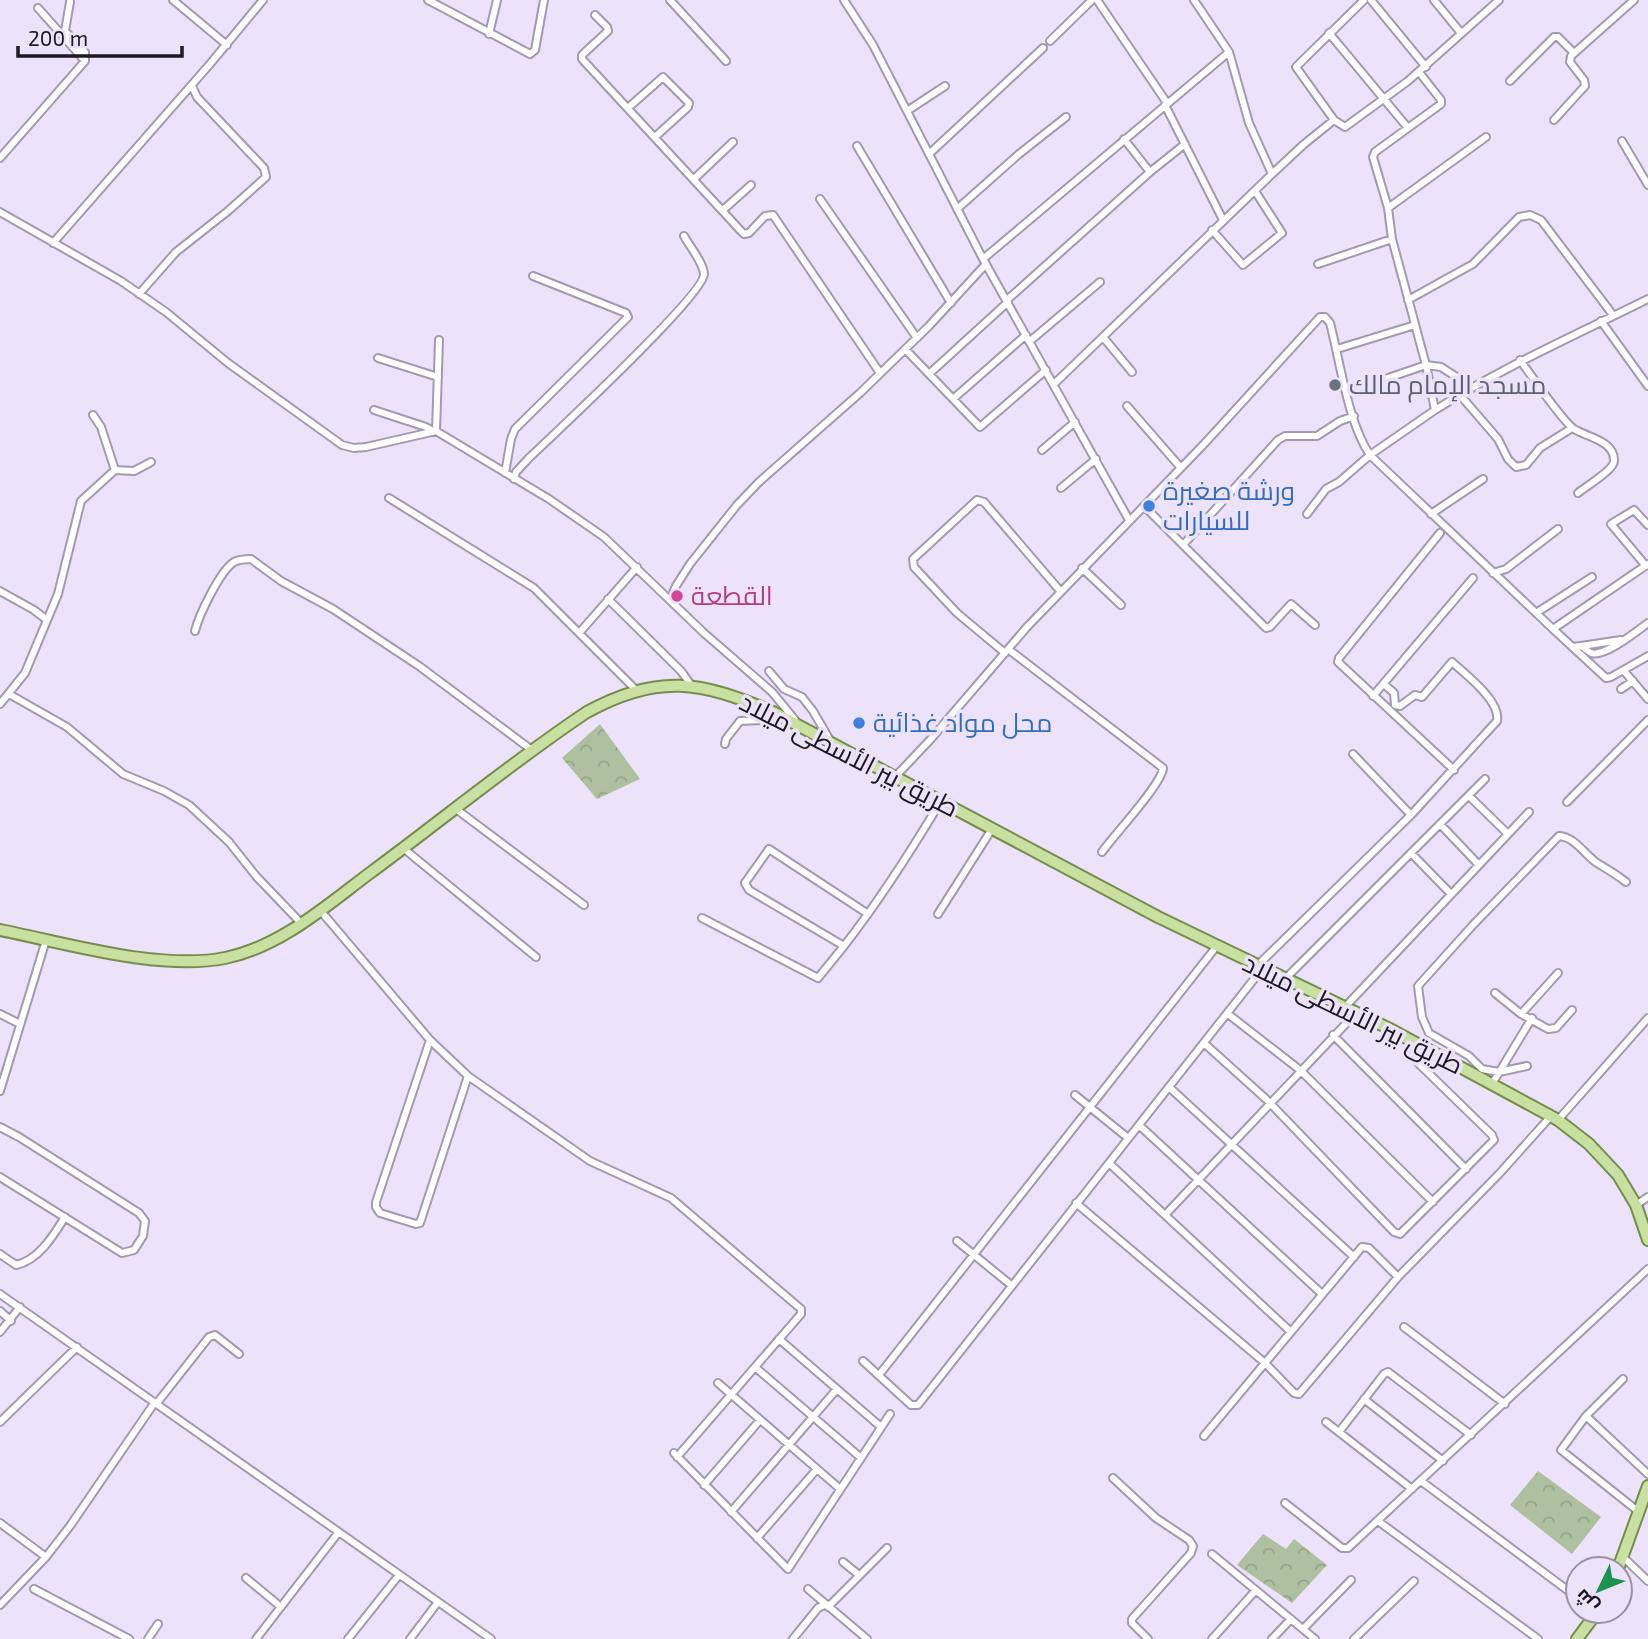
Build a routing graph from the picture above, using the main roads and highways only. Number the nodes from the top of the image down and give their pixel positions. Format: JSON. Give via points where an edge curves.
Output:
{"nodes":[{"id":1,"x":0,"y":930,"type":"edge"},
{"id":2,"x":1648,"y":1240,"type":"edge"},
{"id":3,"x":1648,"y":1486,"type":"edge"},
{"id":4,"x":1624,"y":1555,"type":"edge"}],
"edges":[{"from":1,"to":2,"type":"main road","name":"طريق بير الأسطى ميلاد","via":[[139,957],[199,961],[253,951],[320,910],[587,712],[636,691],[691,685],[731,694],[773,712],[1216,947],[1418,1043],[1555,1118],[1618,1175],[1636,1205]]},
{"from":3,"to":4,"type":"main road"}]}
